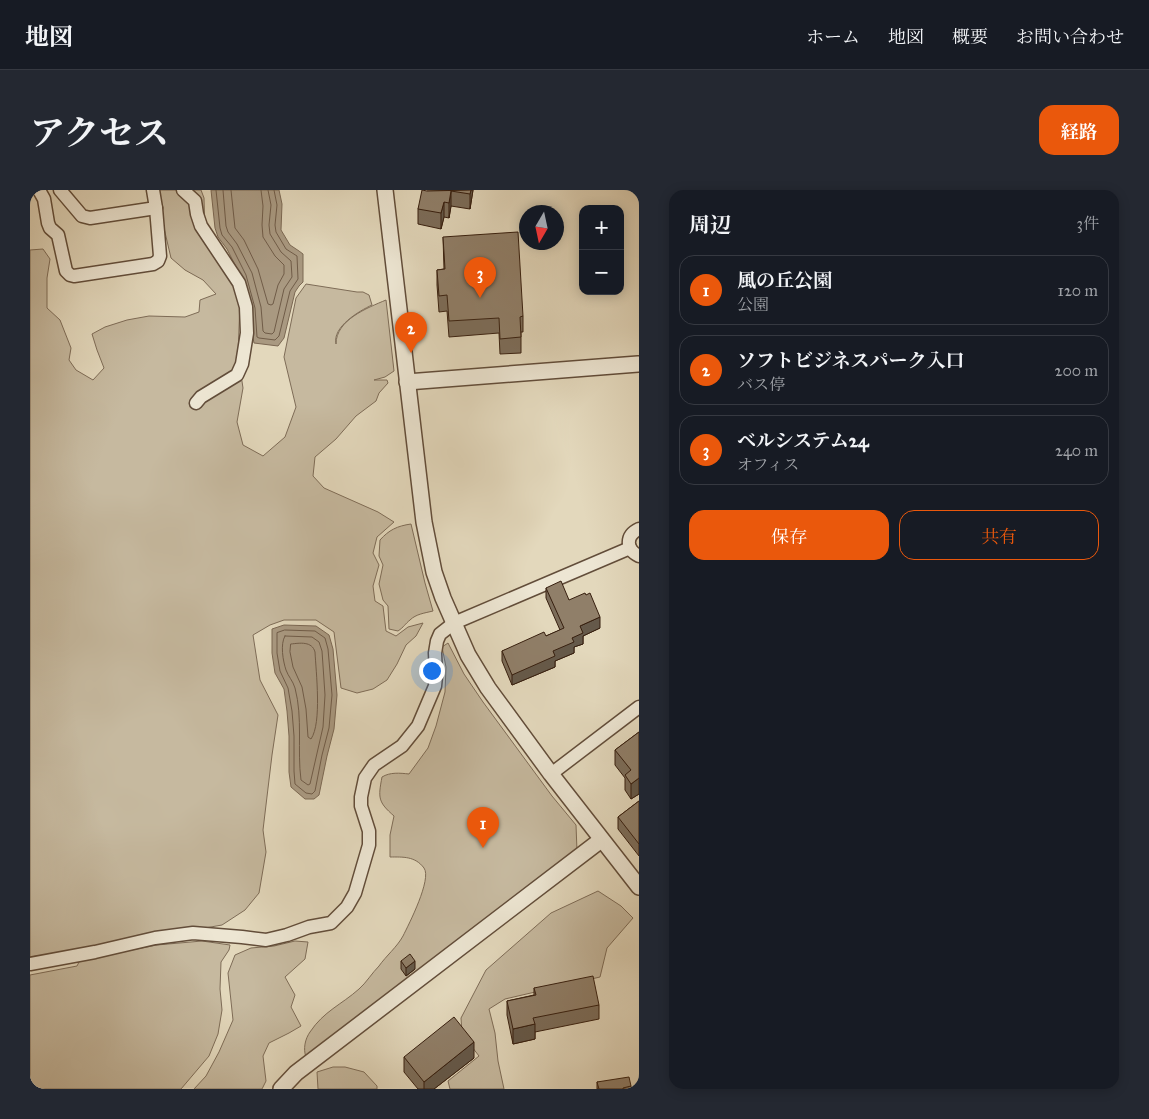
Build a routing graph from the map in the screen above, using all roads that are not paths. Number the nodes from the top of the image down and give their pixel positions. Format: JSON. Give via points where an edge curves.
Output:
{"nodes":[{"id":1,"x":39,"y":190,"type":"edge"},
{"id":2,"x":60,"y":190,"type":"edge"},
{"id":3,"x":153,"y":190,"type":"edge"},
{"id":4,"x":183,"y":190,"type":"edge"},
{"id":5,"x":385,"y":190,"type":"edge"},
{"id":6,"x":156,"y":208,"type":"junction"},
{"id":7,"x":638,"y":364,"type":"dead end"},
{"id":8,"x":407,"y":382,"type":"junction"},
{"id":9,"x":196,"y":403,"type":"dead end"},
{"id":10,"x":639,"y":529,"type":"edge"},
{"id":11,"x":635,"y":552,"type":"edge"},
{"id":12,"x":454,"y":623,"type":"junction"},
{"id":13,"x":639,"y":706,"type":"edge"},
{"id":14,"x":551,"y":774,"type":"junction"},
{"id":15,"x":601,"y":840,"type":"junction"},
{"id":16,"x":639,"y":887,"type":"edge"},
{"id":17,"x":30,"y":964,"type":"edge"},
{"id":18,"x":281,"y":1089,"type":"edge"}],
"edges":[{"from":1,"to":6,"type":"street","via":[[50,228],[58,235],[66,271],[74,276],[158,261]]},
{"from":2,"to":6,"type":"street","via":[[82,216],[90,218]]},
{"from":3,"to":6,"type":"street"},
{"from":4,"to":9,"type":"street","via":[[195,201],[202,226],[239,283],[246,307],[247,333],[237,375]]},
{"from":5,"to":8,"type":"street"},
{"from":7,"to":8,"type":"street"},
{"from":8,"to":12,"type":"street","via":[[429,549],[434,572]]},
{"from":10,"to":11,"type":"street","via":[[632,533],[629,541]]},
{"from":11,"to":12,"type":"street"},
{"from":12,"to":14,"type":"street","via":[[488,688]]},
{"from":12,"to":17,"type":"street","via":[[440,634],[437,641],[435,686],[418,726],[402,746],[374,765],[365,778],[361,806],[369,830],[369,845],[355,894],[331,923],[266,940],[184,934]]},
{"from":13,"to":14,"type":"street"},
{"from":14,"to":15,"type":"street"},
{"from":15,"to":16,"type":"street"},
{"from":15,"to":18,"type":"street","via":[[296,1073]]}]}
